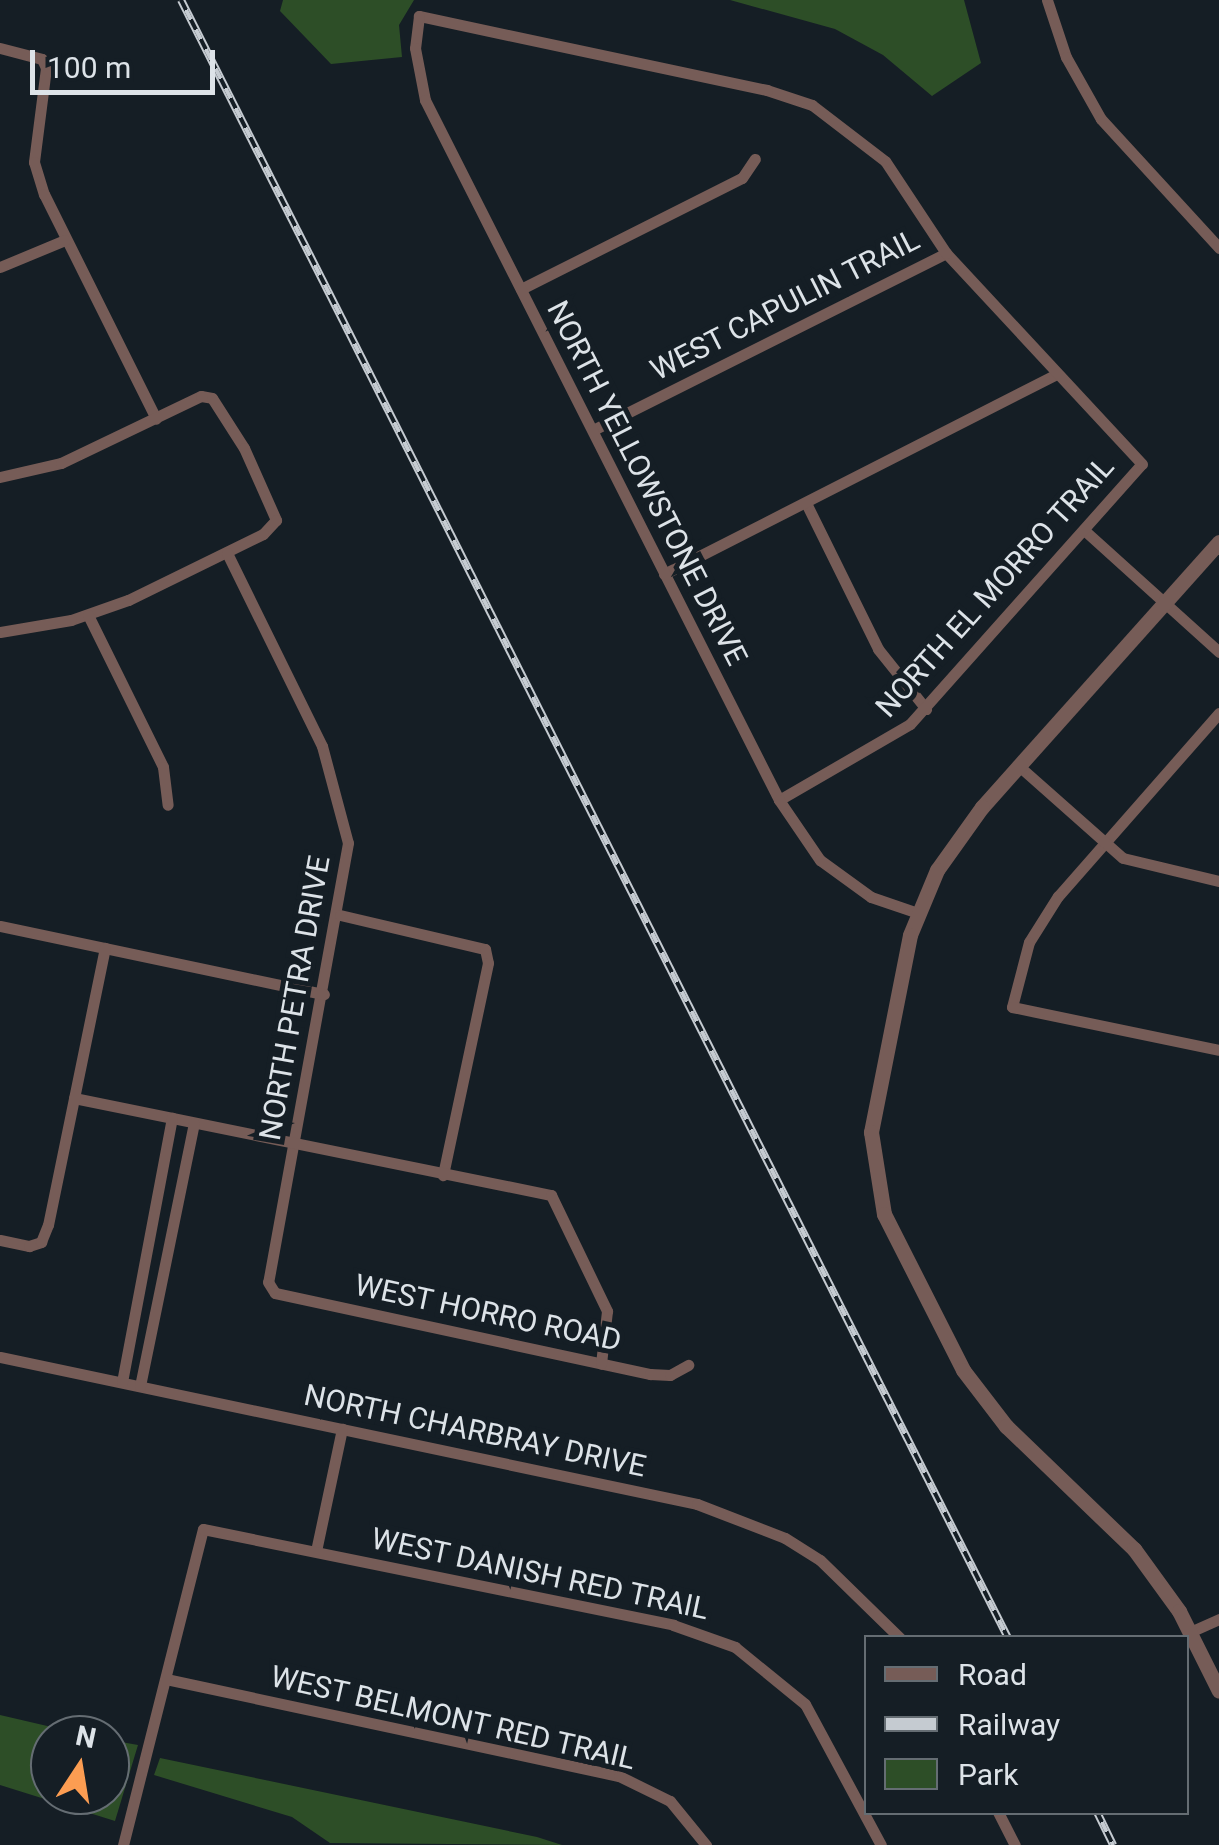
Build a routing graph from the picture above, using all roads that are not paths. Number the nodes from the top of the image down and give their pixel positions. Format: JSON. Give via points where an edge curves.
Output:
{"nodes":[{"id":1,"x":1047,"y":0,"type":"edge"},
{"id":2,"x":0,"y":48,"type":"edge"},
{"id":3,"x":755,"y":159,"type":"dead end"},
{"id":4,"x":65,"y":240,"type":"junction"},
{"id":5,"x":1219,"y":248,"type":"edge"},
{"id":6,"x":946,"y":253,"type":"junction"},
{"id":7,"x":0,"y":267,"type":"edge"},
{"id":8,"x":521,"y":289,"type":"junction"},
{"id":9,"x":1057,"y":374,"type":"junction"},
{"id":10,"x":156,"y":419,"type":"junction"},
{"id":11,"x":593,"y":430,"type":"junction"},
{"id":12,"x":0,"y":476,"type":"edge"},
{"id":13,"x":806,"y":502,"type":"junction"},
{"id":14,"x":1084,"y":530,"type":"junction"},
{"id":15,"x":1219,"y":542,"type":"edge"},
{"id":16,"x":226,"y":553,"type":"junction"},
{"id":17,"x":664,"y":574,"type":"junction"},
{"id":18,"x":1165,"y":602,"type":"junction"},
{"id":19,"x":88,"y":615,"type":"junction"},
{"id":20,"x":0,"y":632,"type":"edge"},
{"id":21,"x":1219,"y":652,"type":"edge"},
{"id":22,"x":926,"y":709,"type":"junction"},
{"id":23,"x":1219,"y":714,"type":"edge"},
{"id":24,"x":1020,"y":767,"type":"junction"},
{"id":25,"x":778,"y":800,"type":"junction"},
{"id":26,"x":168,"y":806,"type":"dead end"},
{"id":27,"x":1102,"y":845,"type":"junction"},
{"id":28,"x":1219,"y":881,"type":"edge"},
{"id":29,"x":918,"y":913,"type":"junction"},
{"id":30,"x":340,"y":915,"type":"junction"},
{"id":31,"x":0,"y":926,"type":"edge"},
{"id":32,"x":104,"y":948,"type":"junction"},
{"id":33,"x":324,"y":994,"type":"junction"},
{"id":34,"x":1219,"y":1050,"type":"edge"},
{"id":35,"x":74,"y":1098,"type":"junction"},
{"id":36,"x":172,"y":1118,"type":"junction"},
{"id":37,"x":194,"y":1123,"type":"junction"},
{"id":38,"x":294,"y":1144,"type":"junction"},
{"id":39,"x":443,"y":1175,"type":"junction"},
{"id":40,"x":0,"y":1240,"type":"edge"},
{"id":41,"x":141,"y":1261,"type":"junction"},
{"id":42,"x":166,"y":1264,"type":"junction"},
{"id":43,"x":275,"y":1293,"type":"joint"},
{"id":44,"x":0,"y":1356,"type":"edge"},
{"id":45,"x":601,"y":1364,"type":"junction"},
{"id":46,"x":688,"y":1365,"type":"dead end"},
{"id":47,"x":122,"y":1382,"type":"junction"},
{"id":48,"x":140,"y":1386,"type":"junction"},
{"id":49,"x":342,"y":1428,"type":"junction"},
{"id":50,"x":316,"y":1551,"type":"junction"},
{"id":51,"x":1219,"y":1619,"type":"edge"},
{"id":52,"x":1190,"y":1632,"type":"junction"},
{"id":53,"x":897,"y":1635,"type":"edge"},
{"id":54,"x":166,"y":1679,"type":"junction"},
{"id":55,"x":1219,"y":1691,"type":"edge"},
{"id":56,"x":864,"y":1804,"type":"edge"},
{"id":57,"x":870,"y":1815,"type":"edge"},
{"id":58,"x":999,"y":1815,"type":"edge"},
{"id":59,"x":122,"y":1845,"type":"edge"},
{"id":60,"x":706,"y":1845,"type":"edge"},
{"id":61,"x":882,"y":1845,"type":"edge"},
{"id":62,"x":1014,"y":1845,"type":"edge"}],
"edges":[{"from":1,"to":5,"type":"street","via":[[1066,57],[1101,119]]},
{"from":2,"to":4,"type":"street","via":[[42,59],[46,68],[34,162]]},
{"from":3,"to":8,"type":"street","via":[[742,178]]},
{"from":4,"to":7,"type":"street"},
{"from":4,"to":10,"type":"street"},
{"from":6,"to":8,"type":"street","name":"NORTH YELLOWSTONE DRIVE","via":[[885,160],[812,105],[419,16],[415,48],[425,100]]},
{"from":6,"to":9,"type":"street"},
{"from":6,"to":11,"type":"street","name":"WEST CAPULIN TRAIL"},
{"from":8,"to":11,"type":"street","name":"NORTH YELLOWSTONE DRIVE"},
{"from":9,"to":13,"type":"street"},
{"from":9,"to":14,"type":"street","name":"NORTH EL MORRO TRAIL","via":[[1142,464]]},
{"from":10,"to":12,"type":"street","via":[[61,464]]},
{"from":10,"to":16,"type":"street","via":[[201,396],[212,398],[228,422],[276,520]]},
{"from":11,"to":17,"type":"street","name":"NORTH YELLOWSTONE DRIVE"},
{"from":13,"to":17,"type":"street"},
{"from":13,"to":22,"type":"street","via":[[878,649]]},
{"from":14,"to":18,"type":"street"},
{"from":14,"to":22,"type":"street","name":"NORTH EL MORRO TRAIL"},
{"from":15,"to":18,"type":"street"},
{"from":16,"to":19,"type":"street"},
{"from":16,"to":30,"type":"street","name":"NORTH PETRA DRIVE","via":[[333,773],[348,842]]},
{"from":17,"to":25,"type":"street","name":"NORTH YELLOWSTONE DRIVE"},
{"from":18,"to":21,"type":"street"},
{"from":18,"to":24,"type":"street"},
{"from":19,"to":20,"type":"street"},
{"from":19,"to":26,"type":"street","via":[[163,767]]},
{"from":22,"to":25,"type":"street","name":"NORTH EL MORRO TRAIL","via":[[893,738]]},
{"from":23,"to":27,"type":"street"},
{"from":24,"to":27,"type":"street"},
{"from":24,"to":29,"type":"street","via":[[948,851]]},
{"from":25,"to":29,"type":"street","name":"NORTH YELLOWSTONE DRIVE","via":[[820,860],[871,897]]},
{"from":27,"to":28,"type":"street","via":[[1143,865]]},
{"from":27,"to":34,"type":"street","via":[[1040,924],[1012,1007]]},
{"from":29,"to":52,"type":"street","via":[[873,1116],[884,1214],[981,1396],[1122,1535]]},
{"from":30,"to":33,"type":"street","name":"NORTH PETRA DRIVE"},
{"from":30,"to":39,"type":"street","via":[[484,949],[488,963]]},
{"from":31,"to":32,"type":"street"},
{"from":32,"to":33,"type":"street"},
{"from":32,"to":35,"type":"street"},
{"from":33,"to":38,"type":"street","name":"NORTH PETRA DRIVE"},
{"from":35,"to":36,"type":"street"},
{"from":35,"to":40,"type":"street","via":[[40,1242]]},
{"from":36,"to":37,"type":"street"},
{"from":36,"to":41,"type":"street"},
{"from":37,"to":38,"type":"street"},
{"from":37,"to":42,"type":"street"},
{"from":38,"to":39,"type":"street"},
{"from":38,"to":43,"type":"street","name":"NORTH PETRA DRIVE","via":[[268,1274]]},
{"from":39,"to":45,"type":"street","via":[[551,1195],[607,1311]]},
{"from":41,"to":42,"type":"street"},
{"from":41,"to":47,"type":"street"},
{"from":42,"to":48,"type":"street"},
{"from":43,"to":45,"type":"street","name":"WEST HORRO ROAD"},
{"from":44,"to":47,"type":"street","name":"NORTH CHARBRAY DRIVE"},
{"from":45,"to":46,"type":"street","name":"WEST HORRO ROAD","via":[[670,1375]]},
{"from":47,"to":48,"type":"street","name":"NORTH CHARBRAY DRIVE"},
{"from":48,"to":49,"type":"street","name":"NORTH CHARBRAY DRIVE"},
{"from":49,"to":50,"type":"street"},
{"from":49,"to":53,"type":"street","name":"NORTH CHARBRAY DRIVE","via":[[742,1518],[820,1560]]},
{"from":50,"to":54,"type":"street","name":"WEST DANISH RED TRAIL","via":[[203,1529]]},
{"from":50,"to":56,"type":"street","name":"WEST DANISH RED TRAIL","via":[[673,1625],[735,1647],[805,1704]]},
{"from":51,"to":52,"type":"street"},
{"from":52,"to":55,"type":"street"},
{"from":54,"to":59,"type":"street"},
{"from":54,"to":60,"type":"street","name":"WEST BELMONT RED TRAIL","via":[[618,1776],[670,1800]]},
{"from":57,"to":61,"type":"street","name":"WEST DANISH RED TRAIL"},
{"from":58,"to":62,"type":"street"}]}
